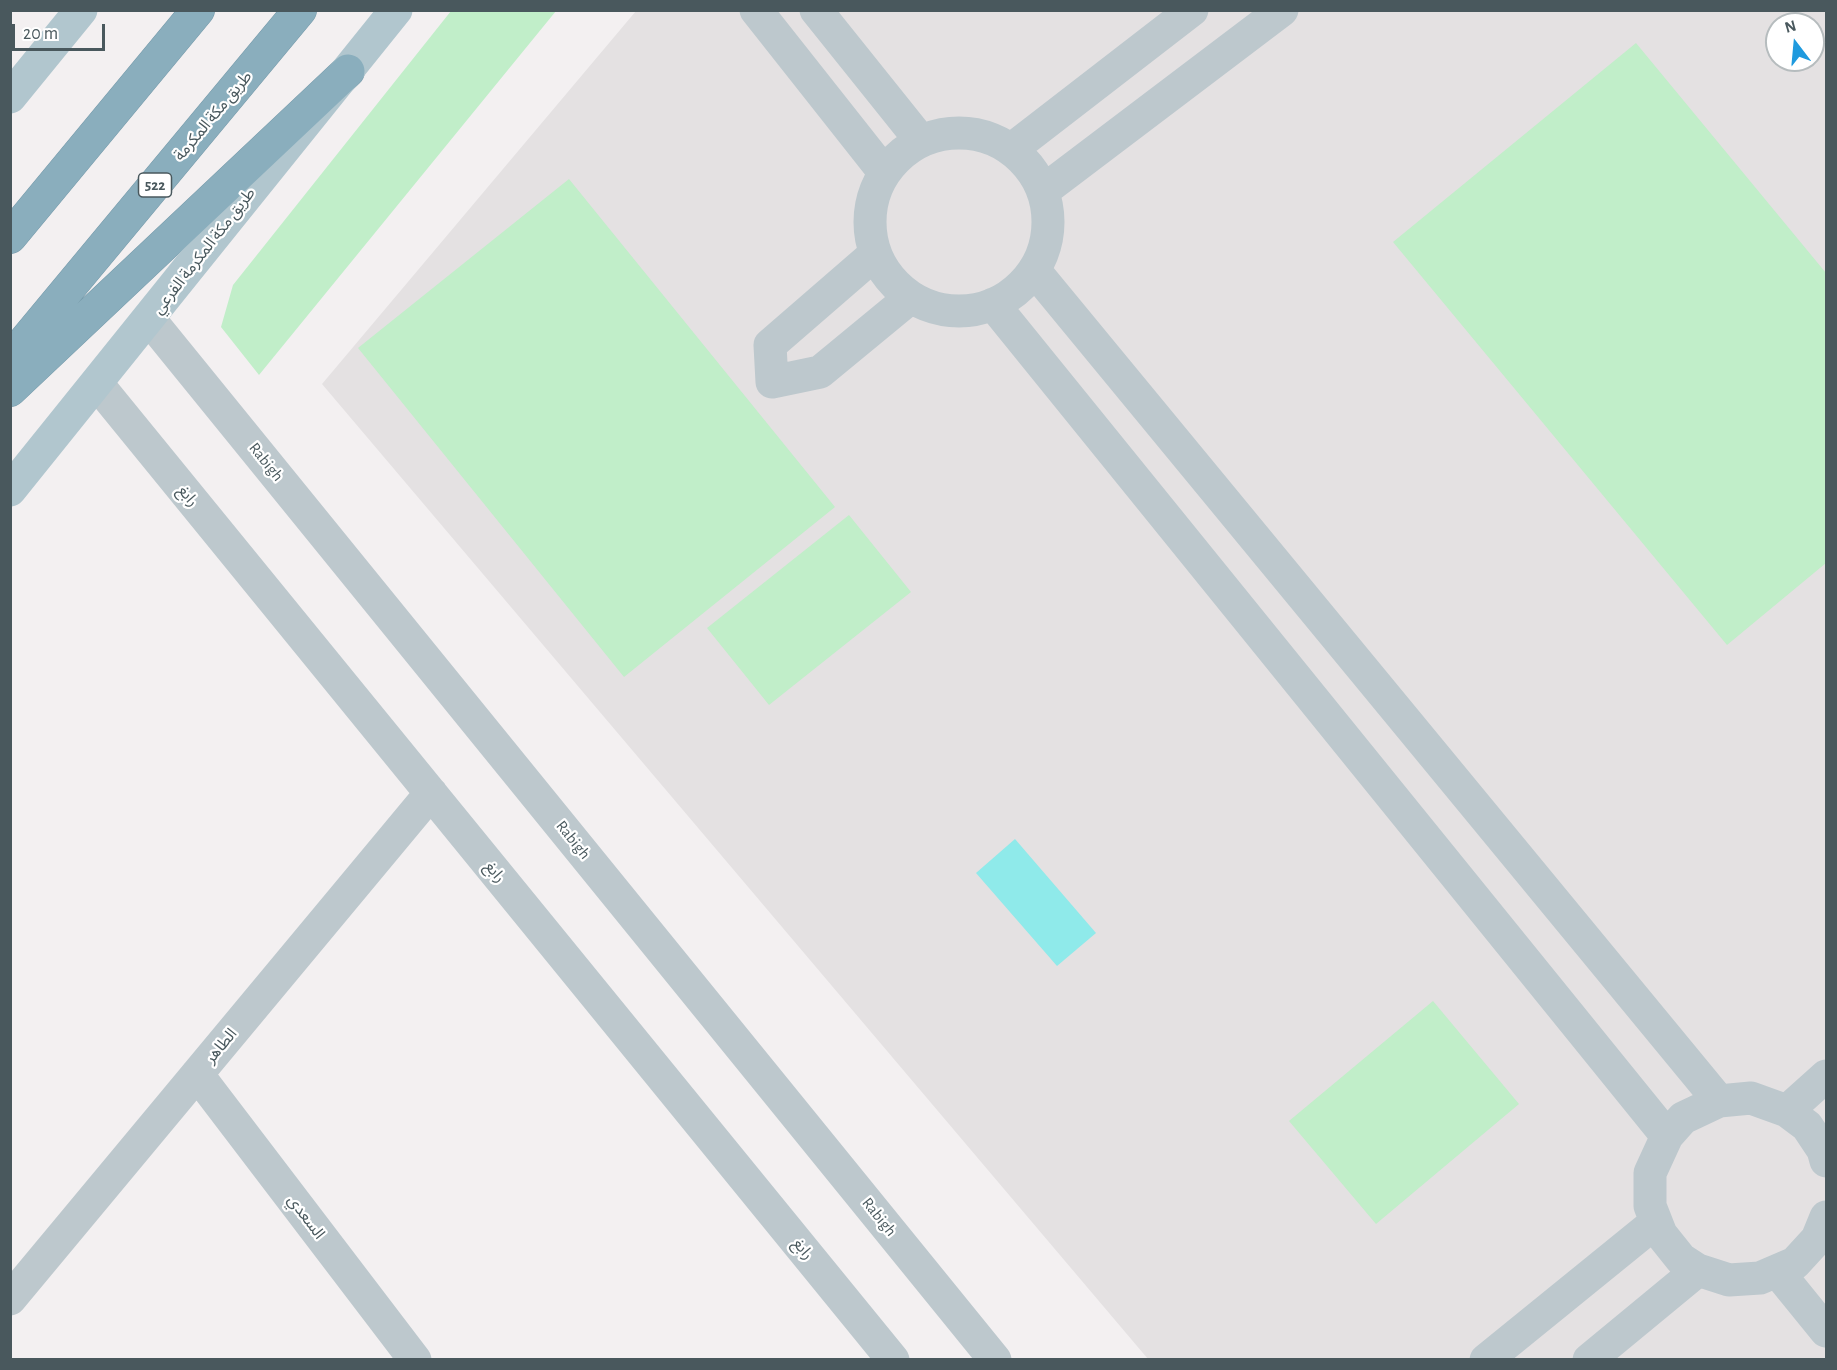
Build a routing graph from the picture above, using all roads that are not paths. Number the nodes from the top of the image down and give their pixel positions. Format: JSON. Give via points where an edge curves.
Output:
{"nodes":[{"id":1,"x":81,"y":10,"type":"edge"},
{"id":2,"x":198,"y":10,"type":"edge"},
{"id":3,"x":300,"y":10,"type":"edge"},
{"id":4,"x":396,"y":10,"type":"edge"},
{"id":5,"x":756,"y":10,"type":"edge"},
{"id":6,"x":816,"y":10,"type":"edge"},
{"id":7,"x":1192,"y":10,"type":"edge"},
{"id":8,"x":1282,"y":10,"type":"edge"},
{"id":9,"x":160,"y":56,"type":"junction"},
{"id":10,"x":348,"y":71,"type":"junction"},
{"id":11,"x":10,"y":97,"type":"edge"},
{"id":12,"x":921,"y":141,"type":"junction"},
{"id":13,"x":1012,"y":149,"type":"junction"},
{"id":14,"x":884,"y":172,"type":"junction"},
{"id":15,"x":1043,"y":191,"type":"junction"},
{"id":16,"x":10,"y":207,"type":"edge"},
{"id":17,"x":10,"y":237,"type":"edge"},
{"id":18,"x":875,"y":254,"type":"junction"},
{"id":19,"x":1034,"y":270,"type":"junction"},
{"id":20,"x":911,"y":297,"type":"junction"},
{"id":21,"x":993,"y":304,"type":"junction"},
{"id":22,"x":150,"y":320,"type":"junction"},
{"id":23,"x":10,"y":359,"type":"edge"},
{"id":24,"x":98,"y":385,"type":"junction"},
{"id":25,"x":10,"y":390,"type":"edge"},
{"id":26,"x":10,"y":490,"type":"edge"},
{"id":27,"x":431,"y":793,"type":"junction"},
{"id":28,"x":197,"y":1074,"type":"junction"},
{"id":29,"x":1827,"y":1077,"type":"edge"},
{"id":30,"x":1719,"y":1101,"type":"junction"},
{"id":31,"x":1787,"y":1111,"type":"junction"},
{"id":32,"x":1667,"y":1136,"type":"junction"},
{"id":33,"x":1826,"y":1153,"type":"edge"},
{"id":34,"x":1656,"y":1222,"type":"junction"},
{"id":35,"x":1823,"y":1236,"type":"edge"},
{"id":36,"x":1698,"y":1270,"type":"junction"},
{"id":37,"x":1778,"y":1272,"type":"junction"},
{"id":38,"x":10,"y":1299,"type":"edge"},
{"id":39,"x":1827,"y":1331,"type":"edge"},
{"id":40,"x":415,"y":1359,"type":"edge"},
{"id":41,"x":893,"y":1359,"type":"edge"},
{"id":42,"x":995,"y":1359,"type":"edge"},
{"id":43,"x":1486,"y":1359,"type":"edge"},
{"id":44,"x":1589,"y":1359,"type":"edge"}],
"edges":[{"from":1,"to":11,"type":"main road"},
{"from":2,"to":9,"type":"highway"},
{"from":3,"to":23,"type":"highway","name":"طريق مكة المكرمة","number":"522"},
{"from":4,"to":10,"type":"main road","name":"طريق مكة المكرمة الفرعي"},
{"from":5,"to":14,"type":"street"},
{"from":6,"to":12,"type":"street"},
{"from":7,"to":13,"type":"street"},
{"from":8,"to":15,"type":"street"},
{"from":9,"to":16,"type":"highway"},
{"from":9,"to":17,"type":"highway"},
{"from":10,"to":22,"type":"main road","name":"طريق مكة المكرمة الفرعي"},
{"from":10,"to":25,"type":"highway"},
{"from":12,"to":13,"type":"street","via":[[946,133],[977,134]]},
{"from":12,"to":14,"type":"street"},
{"from":13,"to":15,"type":"street","via":[[1033,171]]},
{"from":14,"to":18,"type":"street","via":[[873,194],[869,225]]},
{"from":15,"to":19,"type":"street","via":[[1048,210],[1046,241]]},
{"from":18,"to":20,"type":"street","via":[[891,281]]},
{"from":18,"to":20,"type":"street","via":[[770,345],[772,382],[820,372]]},
{"from":19,"to":21,"type":"street","via":[[1019,288]]},
{"from":19,"to":30,"type":"street"},
{"from":20,"to":21,"type":"street","via":[[930,307],[962,311]]},
{"from":21,"to":32,"type":"street"},
{"from":22,"to":24,"type":"main road","name":"طريق مكة المكرمة الفرعي"},
{"from":22,"to":42,"type":"street","name":"Rabigh"},
{"from":24,"to":26,"type":"main road","name":"طريق مكة المكرمة الفرعي"},
{"from":24,"to":27,"type":"street","name":"رابغ"},
{"from":27,"to":28,"type":"street","name":"الطاهر"},
{"from":27,"to":41,"type":"street","name":"رابغ"},
{"from":28,"to":38,"type":"street","name":"الطاهر"},
{"from":28,"to":40,"type":"street","name":"السعدي"},
{"from":29,"to":31,"type":"street"},
{"from":30,"to":31,"type":"street","via":[[1751,1098]]},
{"from":30,"to":32,"type":"street","via":[[1683,1118]]},
{"from":31,"to":33,"type":"street","via":[[1807,1126]]},
{"from":32,"to":34,"type":"street","via":[[1650,1173],[1650,1206]]},
{"from":34,"to":36,"type":"street","via":[[1660,1234],[1681,1259]]},
{"from":34,"to":43,"type":"street"},
{"from":35,"to":37,"type":"street","via":[[1795,1263]]},
{"from":36,"to":37,"type":"street","via":[[1729,1280],[1760,1278]]},
{"from":36,"to":44,"type":"street"},
{"from":37,"to":39,"type":"street"}]}
